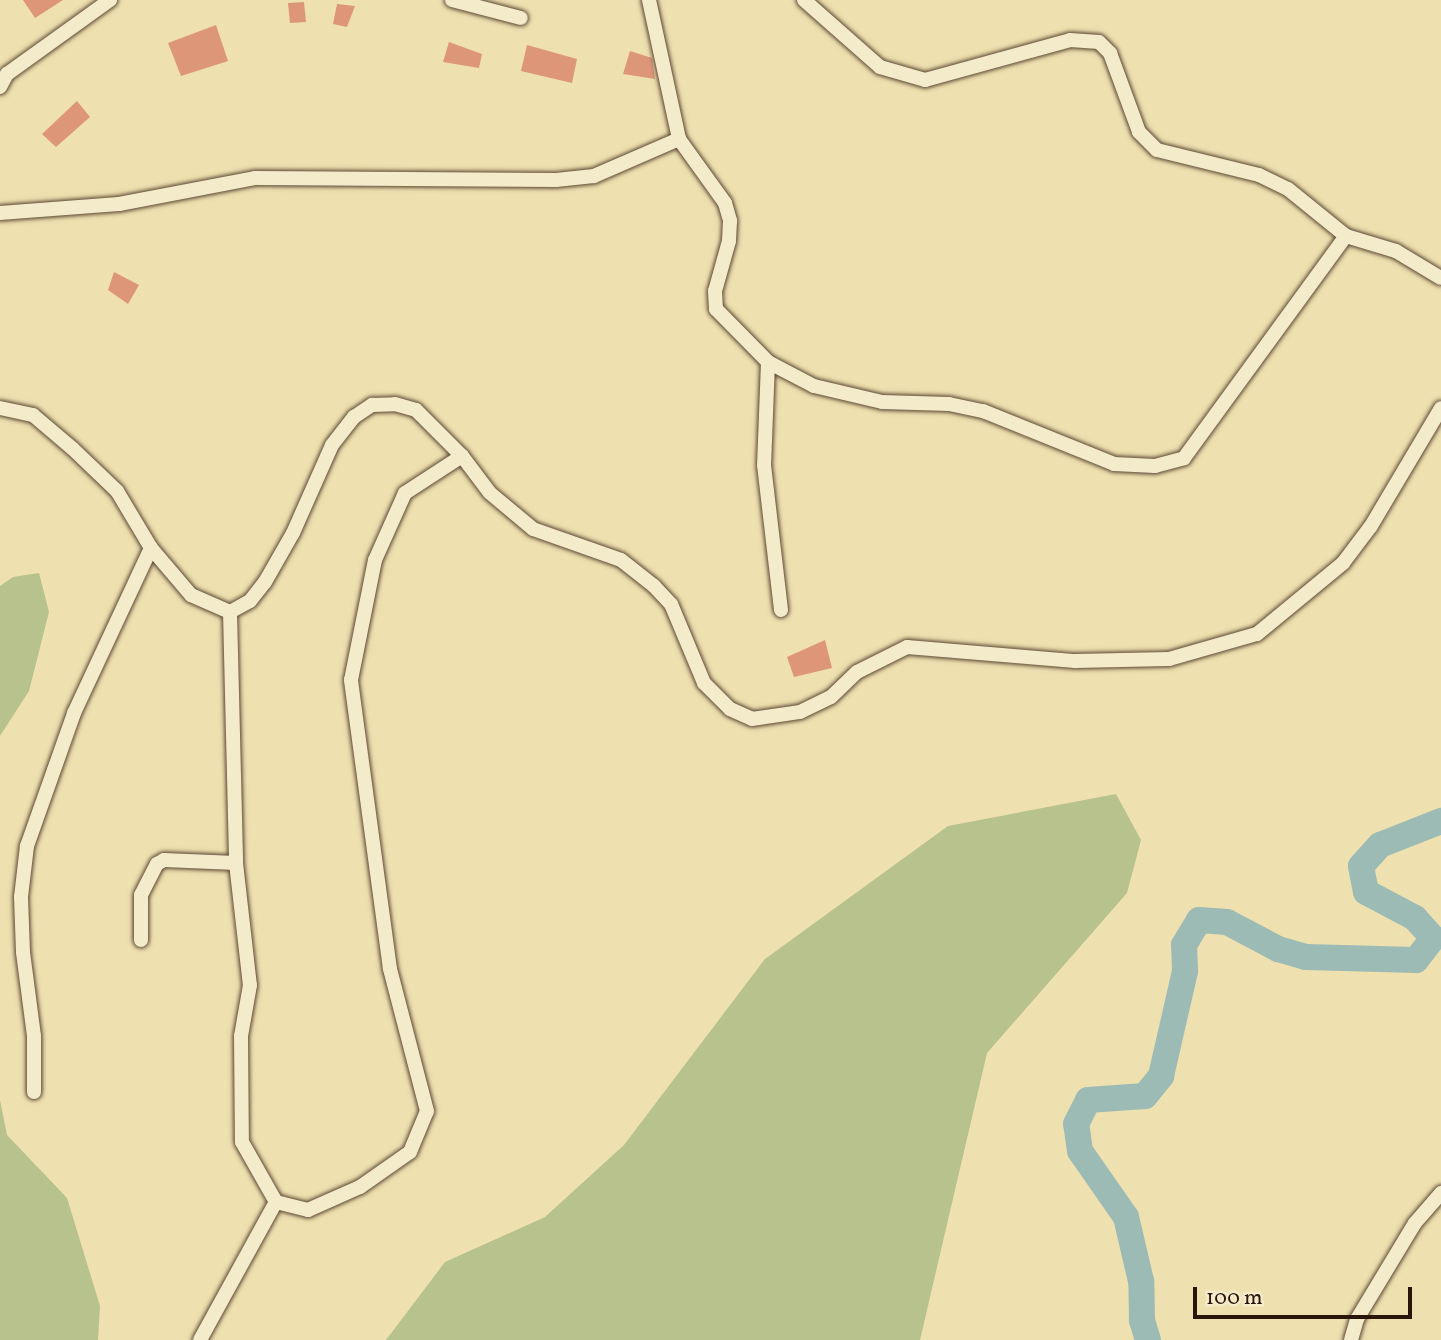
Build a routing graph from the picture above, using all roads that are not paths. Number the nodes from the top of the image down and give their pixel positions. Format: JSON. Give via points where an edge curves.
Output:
{"nodes":[{"id":1,"x":110,"y":0,"type":"edge"},
{"id":2,"x":452,"y":0,"type":"edge"},
{"id":3,"x":649,"y":0,"type":"edge"},
{"id":4,"x":804,"y":0,"type":"edge"},
{"id":5,"x":521,"y":18,"type":"dead end"},
{"id":6,"x":0,"y":87,"type":"edge"},
{"id":7,"x":679,"y":139,"type":"junction"},
{"id":8,"x":0,"y":213,"type":"edge"},
{"id":9,"x":1346,"y":236,"type":"junction"},
{"id":10,"x":1441,"y":278,"type":"edge"},
{"id":11,"x":768,"y":362,"type":"junction"},
{"id":12,"x":0,"y":408,"type":"edge"},
{"id":13,"x":1441,"y":408,"type":"edge"},
{"id":14,"x":462,"y":456,"type":"junction"},
{"id":15,"x":151,"y":548,"type":"junction"},
{"id":16,"x":781,"y":610,"type":"dead end"},
{"id":17,"x":230,"y":612,"type":"junction"},
{"id":18,"x":236,"y":863,"type":"junction"},
{"id":19,"x":141,"y":940,"type":"dead end"},
{"id":20,"x":34,"y":1092,"type":"dead end"},
{"id":21,"x":1441,"y":1193,"type":"edge"},
{"id":22,"x":275,"y":1202,"type":"junction"},
{"id":23,"x":200,"y":1340,"type":"edge"},
{"id":24,"x":1351,"y":1340,"type":"edge"}],
"edges":[{"from":1,"to":6,"type":"street","via":[[7,74]]},
{"from":2,"to":5,"type":"street"},
{"from":3,"to":7,"type":"street"},
{"from":4,"to":9,"type":"street","via":[[880,68],[925,80],[1070,40],[1099,42],[1110,53],[1139,132],[1157,150],[1259,175],[1288,189]]},
{"from":7,"to":8,"type":"street","via":[[594,176],[556,180],[255,178],[119,204]]},
{"from":7,"to":11,"type":"street","via":[[725,203],[730,221],[715,291],[716,309]]},
{"from":9,"to":10,"type":"street","via":[[1396,251]]},
{"from":9,"to":11,"type":"street","via":[[1184,458],[1155,466],[1114,464],[983,411],[949,404],[881,402],[814,386]]},
{"from":11,"to":16,"type":"street","via":[[764,465]]},
{"from":12,"to":15,"type":"street","via":[[33,415],[73,449],[117,491]]},
{"from":13,"to":14,"type":"street","via":[[1371,526],[1343,563],[1257,634],[1169,659],[1075,661],[907,647],[857,672],[831,697],[780,718],[752,719],[730,709],[704,683],[671,604],[654,586],[621,560],[533,528],[490,493]]},
{"from":14,"to":17,"type":"street","via":[[416,410],[395,404],[372,405],[354,417],[332,445],[293,533],[265,582],[250,601]]},
{"from":14,"to":22,"type":"street","via":[[405,493],[375,560],[351,680],[390,970],[427,1111],[410,1152],[360,1187],[308,1210]]},
{"from":15,"to":17,"type":"street","via":[[191,595]]},
{"from":15,"to":20,"type":"street","via":[[74,713],[27,846],[21,897],[34,1036]]},
{"from":17,"to":18,"type":"street"},
{"from":18,"to":19,"type":"street","via":[[164,860],[157,864],[141,895]]},
{"from":18,"to":22,"type":"street","via":[[250,985],[241,1036],[242,1142]]},
{"from":21,"to":24,"type":"street","via":[[1415,1223],[1357,1319]]},
{"from":22,"to":23,"type":"street"}]}
